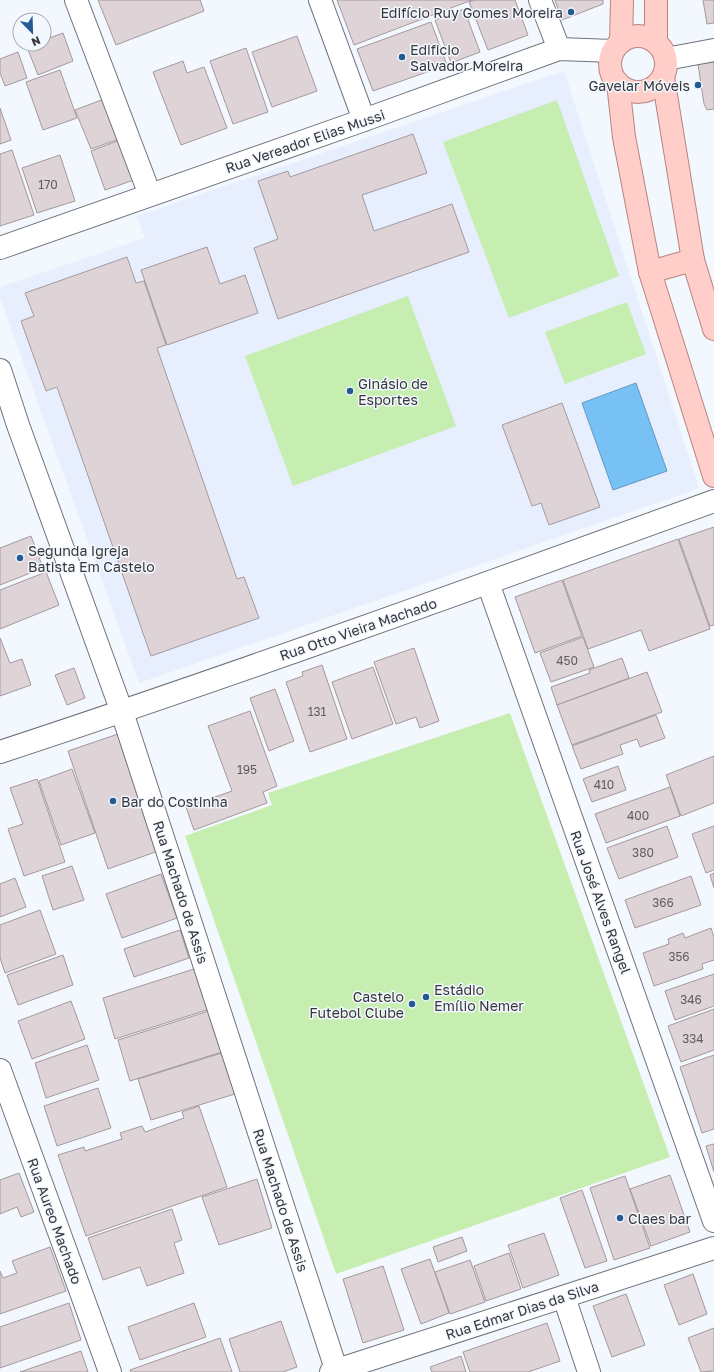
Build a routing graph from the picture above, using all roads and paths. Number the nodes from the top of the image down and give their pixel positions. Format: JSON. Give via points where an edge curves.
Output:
{"nodes":[{"id":1,"x":76,"y":0,"type":"edge"},
{"id":2,"x":320,"y":0,"type":"edge"},
{"id":3,"x":540,"y":0,"type":"edge"},
{"id":4,"x":622,"y":0,"type":"edge"},
{"id":5,"x":656,"y":0,"type":"edge"},
{"id":6,"x":617,"y":47,"type":"junction"},
{"id":7,"x":559,"y":49,"type":"junction"},
{"id":8,"x":714,"y":50,"type":"edge"},
{"id":9,"x":662,"y":60,"type":"junction"},
{"id":10,"x":618,"y":83,"type":"junction"},
{"id":11,"x":364,"y":120,"type":"junction"},
{"id":12,"x":150,"y":195,"type":"junction"},
{"id":13,"x":0,"y":248,"type":"edge"},
{"id":14,"x":693,"y":260,"type":"junction"},
{"id":15,"x":650,"y":272,"type":"junction"},
{"id":16,"x":714,"y":329,"type":"edge"},
{"id":17,"x":0,"y":370,"type":"edge"},
{"id":18,"x":714,"y":476,"type":"edge"},
{"id":19,"x":714,"y":501,"type":"edge"},
{"id":20,"x":488,"y":583,"type":"junction"},
{"id":21,"x":122,"y":712,"type":"junction"},
{"id":22,"x":0,"y":752,"type":"edge"},
{"id":23,"x":0,"y":1070,"type":"edge"},
{"id":24,"x":714,"y":1221,"type":"edge"},
{"id":25,"x":714,"y":1248,"type":"edge"},
{"id":26,"x":564,"y":1297,"type":"junction"},
{"id":27,"x":335,"y":1371,"type":"edge"},
{"id":28,"x":110,"y":1372,"type":"edge"},
{"id":29,"x":589,"y":1372,"type":"edge"}],
"edges":[{"from":1,"to":12,"type":"street"},
{"from":2,"to":11,"type":"street"},
{"from":3,"to":7,"type":"street"},
{"from":4,"to":6,"type":"main road"},
{"from":5,"to":9,"type":"main road"},
{"from":6,"to":7,"type":"street","name":"Rua Vereador Elias Mussi"},
{"from":6,"to":9,"type":"main road","via":[[639,36]]},
{"from":6,"to":10,"type":"main road","via":[[610,59],[610,68]]},
{"from":7,"to":11,"type":"street","name":"Rua Vereador Elias Mussi"},
{"from":8,"to":9,"type":"street"},
{"from":9,"to":10,"type":"main road","via":[[658,84],[650,89],[633,91]]},
{"from":9,"to":14,"type":"main road"},
{"from":10,"to":15,"type":"main road","via":[[624,137]]},
{"from":11,"to":12,"type":"street","name":"Rua Vereador Elias Mussi"},
{"from":12,"to":13,"type":"street","name":"Rua Vereador Elias Mussi"},
{"from":14,"to":15,"type":"main road"},
{"from":14,"to":16,"type":"main road"},
{"from":15,"to":18,"type":"main road"},
{"from":17,"to":21,"type":"street","name":"Rua Machado de Assis"},
{"from":19,"to":20,"type":"street","name":"Rua Otto Vieira Machado"},
{"from":20,"to":21,"type":"street","name":"Rua Otto Vieira Machado"},
{"from":20,"to":24,"type":"street","name":"Rua José Alves Rangel"},
{"from":21,"to":22,"type":"street","name":"Rua Otto Vieira Machado"},
{"from":21,"to":27,"type":"street","name":"Rua Machado de Assis"},
{"from":23,"to":28,"type":"street","name":"Rua Aureo Machado"},
{"from":25,"to":26,"type":"street","name":"Rua Edmar Dias da Silva"},
{"from":26,"to":27,"type":"street","name":"Rua Edmar Dias da Silva"},
{"from":26,"to":29,"type":"street"}]}
